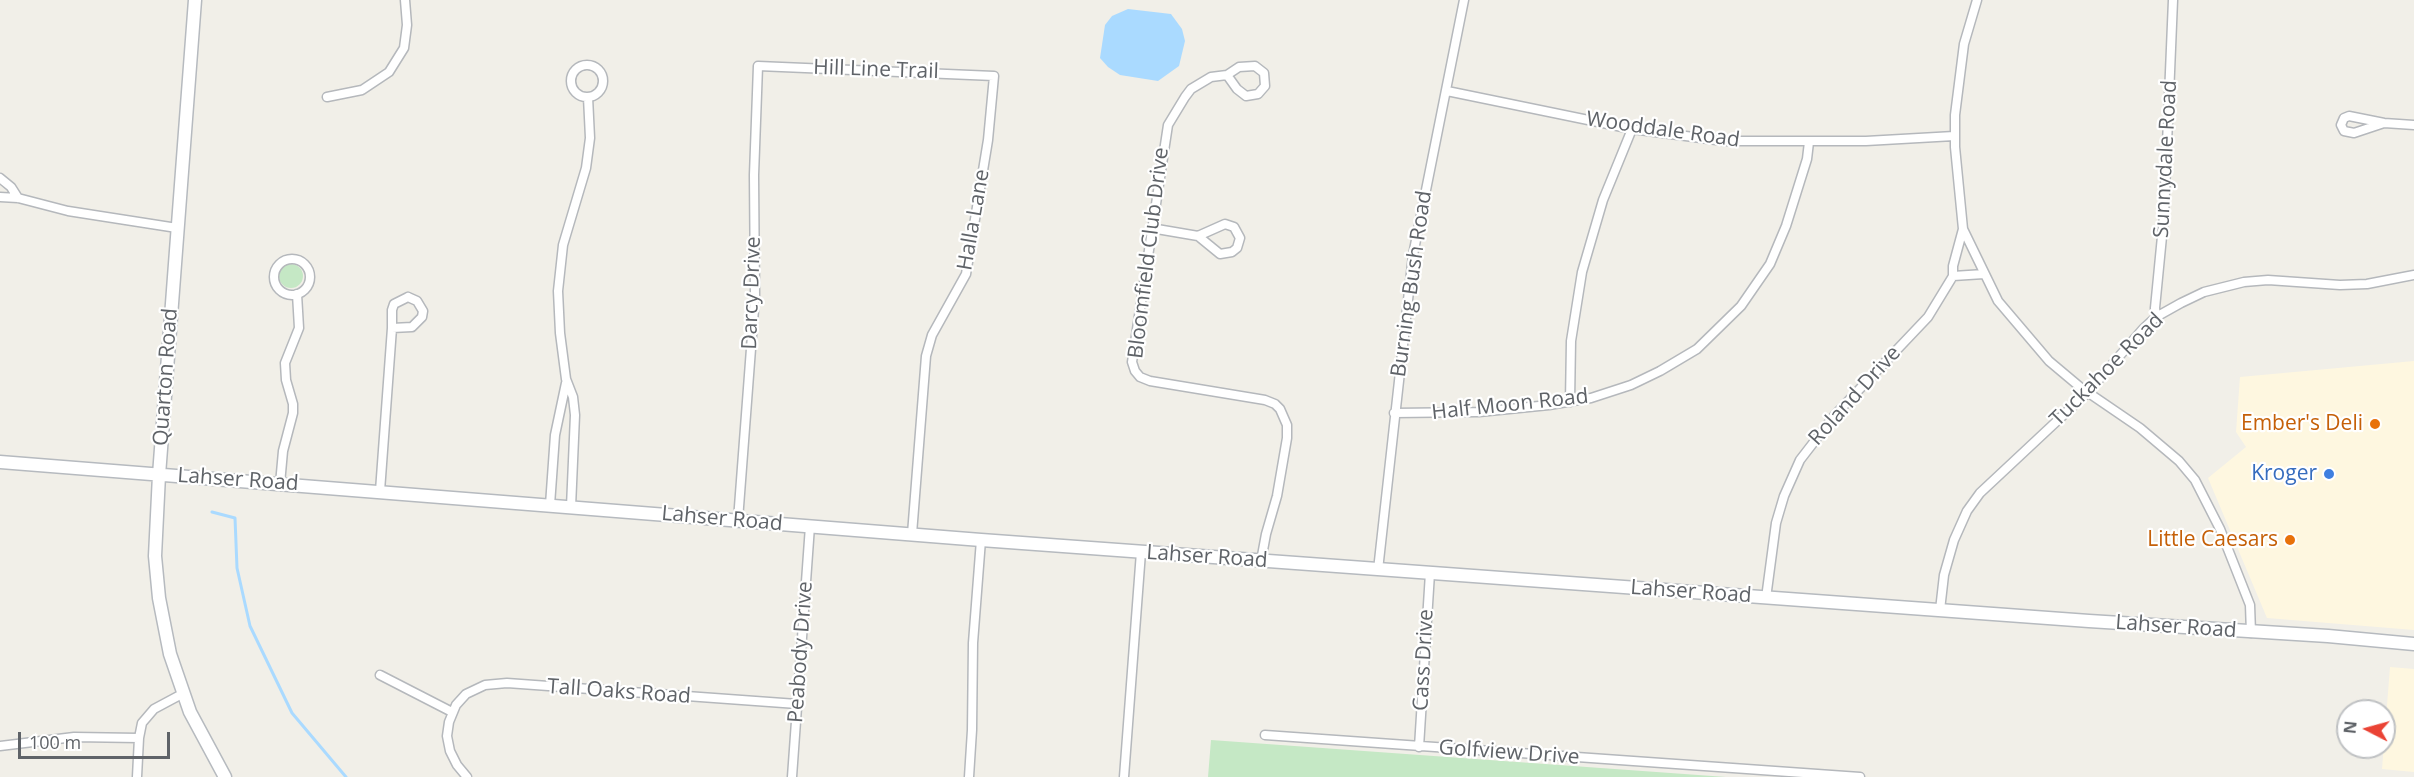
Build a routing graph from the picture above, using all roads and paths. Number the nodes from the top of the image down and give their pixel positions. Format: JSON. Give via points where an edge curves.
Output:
{"nodes":[{"id":1,"x":195,"y":0,"type":"edge"},
{"id":2,"x":405,"y":0,"type":"edge"},
{"id":3,"x":1464,"y":0,"type":"edge"},
{"id":4,"x":1977,"y":0,"type":"edge"},
{"id":5,"x":2173,"y":0,"type":"edge"},
{"id":6,"x":758,"y":66,"type":"joint"},
{"id":7,"x":1227,"y":75,"type":"junction"},
{"id":8,"x":994,"y":76,"type":"joint"},
{"id":9,"x":1447,"y":91,"type":"junction"},
{"id":10,"x":327,"y":97,"type":"dead end"},
{"id":11,"x":588,"y":97,"type":"dead end"},
{"id":12,"x":2384,"y":123,"type":"dead end"},
{"id":13,"x":2414,"y":125,"type":"edge"},
{"id":14,"x":1632,"y":129,"type":"junction"},
{"id":15,"x":1954,"y":136,"type":"junction"},
{"id":16,"x":1809,"y":142,"type":"junction"},
{"id":17,"x":0,"y":178,"type":"edge"},
{"id":18,"x":0,"y":198,"type":"edge"},
{"id":19,"x":18,"y":198,"type":"junction"},
{"id":20,"x":177,"y":228,"type":"junction"},
{"id":21,"x":1151,"y":228,"type":"junction"},
{"id":22,"x":1963,"y":229,"type":"junction"},
{"id":23,"x":1198,"y":236,"type":"junction"},
{"id":24,"x":1984,"y":274,"type":"junction"},
{"id":25,"x":2414,"y":275,"type":"edge"},
{"id":26,"x":1953,"y":276,"type":"junction"},
{"id":27,"x":297,"y":294,"type":"junction"},
{"id":28,"x":2156,"y":317,"type":"junction"},
{"id":29,"x":392,"y":328,"type":"dead end"},
{"id":30,"x":566,"y":379,"type":"junction"},
{"id":31,"x":2088,"y":392,"type":"junction"},
{"id":32,"x":1570,"y":402,"type":"junction"},
{"id":33,"x":1394,"y":413,"type":"junction"},
{"id":34,"x":0,"y":462,"type":"edge"},
{"id":35,"x":159,"y":475,"type":"junction"},
{"id":36,"x":280,"y":484,"type":"junction"},
{"id":37,"x":380,"y":491,"type":"junction"},
{"id":38,"x":550,"y":505,"type":"junction"},
{"id":39,"x":571,"y":507,"type":"junction"},
{"id":40,"x":738,"y":520,"type":"junction"},
{"id":41,"x":810,"y":526,"type":"junction"},
{"id":42,"x":912,"y":534,"type":"junction"},
{"id":43,"x":981,"y":540,"type":"junction"},
{"id":44,"x":1141,"y":552,"type":"junction"},
{"id":45,"x":1261,"y":561,"type":"junction"},
{"id":46,"x":1378,"y":570,"type":"junction"},
{"id":47,"x":1430,"y":573,"type":"junction"},
{"id":48,"x":1766,"y":598,"type":"junction"},
{"id":49,"x":1940,"y":610,"type":"junction"},
{"id":50,"x":2251,"y":633,"type":"junction"},
{"id":51,"x":2414,"y":644,"type":"edge"},
{"id":52,"x":380,"y":675,"type":"dead end"},
{"id":53,"x":182,"y":694,"type":"junction"},
{"id":54,"x":796,"y":704,"type":"junction"},
{"id":55,"x":452,"y":712,"type":"junction"},
{"id":56,"x":1265,"y":735,"type":"dead end"},
{"id":57,"x":139,"y":738,"type":"junction"},
{"id":58,"x":0,"y":746,"type":"edge"},
{"id":59,"x":1419,"y":747,"type":"junction"},
{"id":60,"x":137,"y":777,"type":"edge"},
{"id":61,"x":225,"y":777,"type":"edge"},
{"id":62,"x":467,"y":777,"type":"edge"},
{"id":63,"x":792,"y":777,"type":"edge"},
{"id":64,"x":969,"y":777,"type":"edge"},
{"id":65,"x":1124,"y":777,"type":"edge"},
{"id":66,"x":1860,"y":777,"type":"edge"}],
"edges":[{"from":1,"to":20,"type":"street","name":"Quarton Road"},
{"from":2,"to":10,"type":"street","via":[[404,48],[389,72],[362,90]]},
{"from":3,"to":9,"type":"street","name":"Burning Bush Road"},
{"from":4,"to":15,"type":"street","via":[[1961,66]]},
{"from":5,"to":28,"type":"street","name":"Sunnydale Road"},
{"from":6,"to":8,"type":"street","name":"Hill Line Trail"},
{"from":6,"to":40,"type":"street","name":"Darcy Drive","via":[[755,296]]},
{"from":7,"to":7,"type":"street","name":"Bloomfield Club Drive","via":[[1239,67],[1255,66],[1264,73],[1264,86],[1258,94],[1246,96]]},
{"from":7,"to":21,"type":"street","name":"Bloomfield Club Drive","via":[[1212,77],[1191,89],[1172,114],[1164,138]]},
{"from":8,"to":42,"type":"street","name":"Halla Lane","via":[[988,140],[966,274],[935,330],[926,356]]},
{"from":9,"to":14,"type":"street","name":"Wooddale Road"},
{"from":9,"to":33,"type":"street","name":"Burning Bush Road","via":[[1420,214]]},
{"from":11,"to":30,"type":"street","via":[[590,138],[586,168],[559,276],[558,307]]},
{"from":12,"to":13,"type":"street"},
{"from":14,"to":16,"type":"street","name":"Wooddale Road","via":[[1724,141]]},
{"from":14,"to":32,"type":"street","via":[[1603,200],[1581,272],[1570,341]]},
{"from":15,"to":16,"type":"street","name":"Wooddale Road"},
{"from":15,"to":22,"type":"street"},
{"from":16,"to":32,"type":"street","name":"Half Moon Road","via":[[1779,248],[1731,316],[1696,349],[1660,371],[1631,385]]},
{"from":17,"to":19,"type":"street"},
{"from":18,"to":19,"type":"street"},
{"from":19,"to":20,"type":"street","via":[[68,211]]},
{"from":20,"to":35,"type":"street","name":"Quarton Road"},
{"from":21,"to":23,"type":"street"},
{"from":21,"to":45,"type":"street","name":"Bloomfield Club Drive","via":[[1133,354],[1135,371],[1140,377],[1158,383],[1265,400],[1275,404],[1285,417],[1287,431],[1277,496]]},
{"from":22,"to":24,"type":"street"},
{"from":22,"to":26,"type":"street","name":"Roland Drive"},
{"from":23,"to":23,"type":"street","via":[[1216,252],[1227,254],[1237,248],[1240,238],[1234,227],[1225,224]]},
{"from":24,"to":26,"type":"street"},
{"from":24,"to":31,"type":"street","via":[[1998,301],[2042,353]]},
{"from":25,"to":28,"type":"street","name":"Tuckahoe Road","via":[[2367,284],[2244,282],[2204,292]]},
{"from":26,"to":48,"type":"street","name":"Roland Drive","via":[[1928,316],[1843,405],[1800,460],[1776,523]]},
{"from":27,"to":27,"type":"street","via":[[308,286],[309,272],[300,261],[286,259],[276,268],[274,282],[283,293]]},
{"from":27,"to":36,"type":"street","via":[[299,328],[285,363],[293,413]]},
{"from":28,"to":31,"type":"street","name":"Tuckahoe Road"},
{"from":29,"to":37,"type":"street"},
{"from":30,"to":38,"type":"street","via":[[555,435]]},
{"from":30,"to":39,"type":"street","via":[[575,415]]},
{"from":31,"to":49,"type":"street","name":"Tuckahoe Road","via":[[1995,477],[1967,511],[1949,555]]},
{"from":31,"to":50,"type":"street","via":[[2140,428],[2195,480],[2247,595],[2252,611]]},
{"from":32,"to":33,"type":"street","name":"Half Moon Road","via":[[1479,412]]},
{"from":33,"to":46,"type":"street","name":"Burning Bush Road"},
{"from":34,"to":35,"type":"street","name":"Lahser Road"},
{"from":35,"to":36,"type":"street","name":"Lahser Road"},
{"from":35,"to":53,"type":"street","name":"Quarton Road","via":[[155,540],[159,598]]},
{"from":36,"to":37,"type":"street","name":"Lahser Road"},
{"from":37,"to":38,"type":"street","name":"Lahser Road"},
{"from":38,"to":39,"type":"street","name":"Lahser Road"},
{"from":39,"to":40,"type":"street","name":"Lahser Road"},
{"from":40,"to":41,"type":"street","name":"Lahser Road"},
{"from":41,"to":42,"type":"street","name":"Lahser Road"},
{"from":41,"to":54,"type":"street","name":"Peabody Drive"},
{"from":42,"to":43,"type":"street","name":"Lahser Road"},
{"from":43,"to":44,"type":"street","name":"Lahser Road"},
{"from":43,"to":64,"type":"street"},
{"from":44,"to":45,"type":"street","name":"Lahser Road"},
{"from":44,"to":65,"type":"street"},
{"from":45,"to":46,"type":"street","name":"Lahser Road"},
{"from":46,"to":47,"type":"street","name":"Lahser Road"},
{"from":47,"to":48,"type":"street","name":"Lahser Road"},
{"from":47,"to":59,"type":"street","name":"Cass Drive"},
{"from":48,"to":49,"type":"street","name":"Lahser Road"},
{"from":49,"to":50,"type":"street","name":"Lahser Road"},
{"from":50,"to":51,"type":"street","name":"Lahser Road"},
{"from":52,"to":55,"type":"street"},
{"from":53,"to":57,"type":"street","via":[[148,715]]},
{"from":53,"to":61,"type":"street","name":"Quarton Road"},
{"from":54,"to":55,"type":"street","name":"Tall Oaks Road","via":[[507,683],[475,688]]},
{"from":54,"to":63,"type":"street","name":"Peabody Drive"},
{"from":55,"to":62,"type":"street","via":[[447,736],[450,751]]},
{"from":56,"to":59,"type":"street","name":"Golfview Drive"},
{"from":57,"to":58,"type":"street","via":[[74,737]]},
{"from":57,"to":60,"type":"street"},
{"from":59,"to":66,"type":"street","name":"Golfview Drive"}]}
